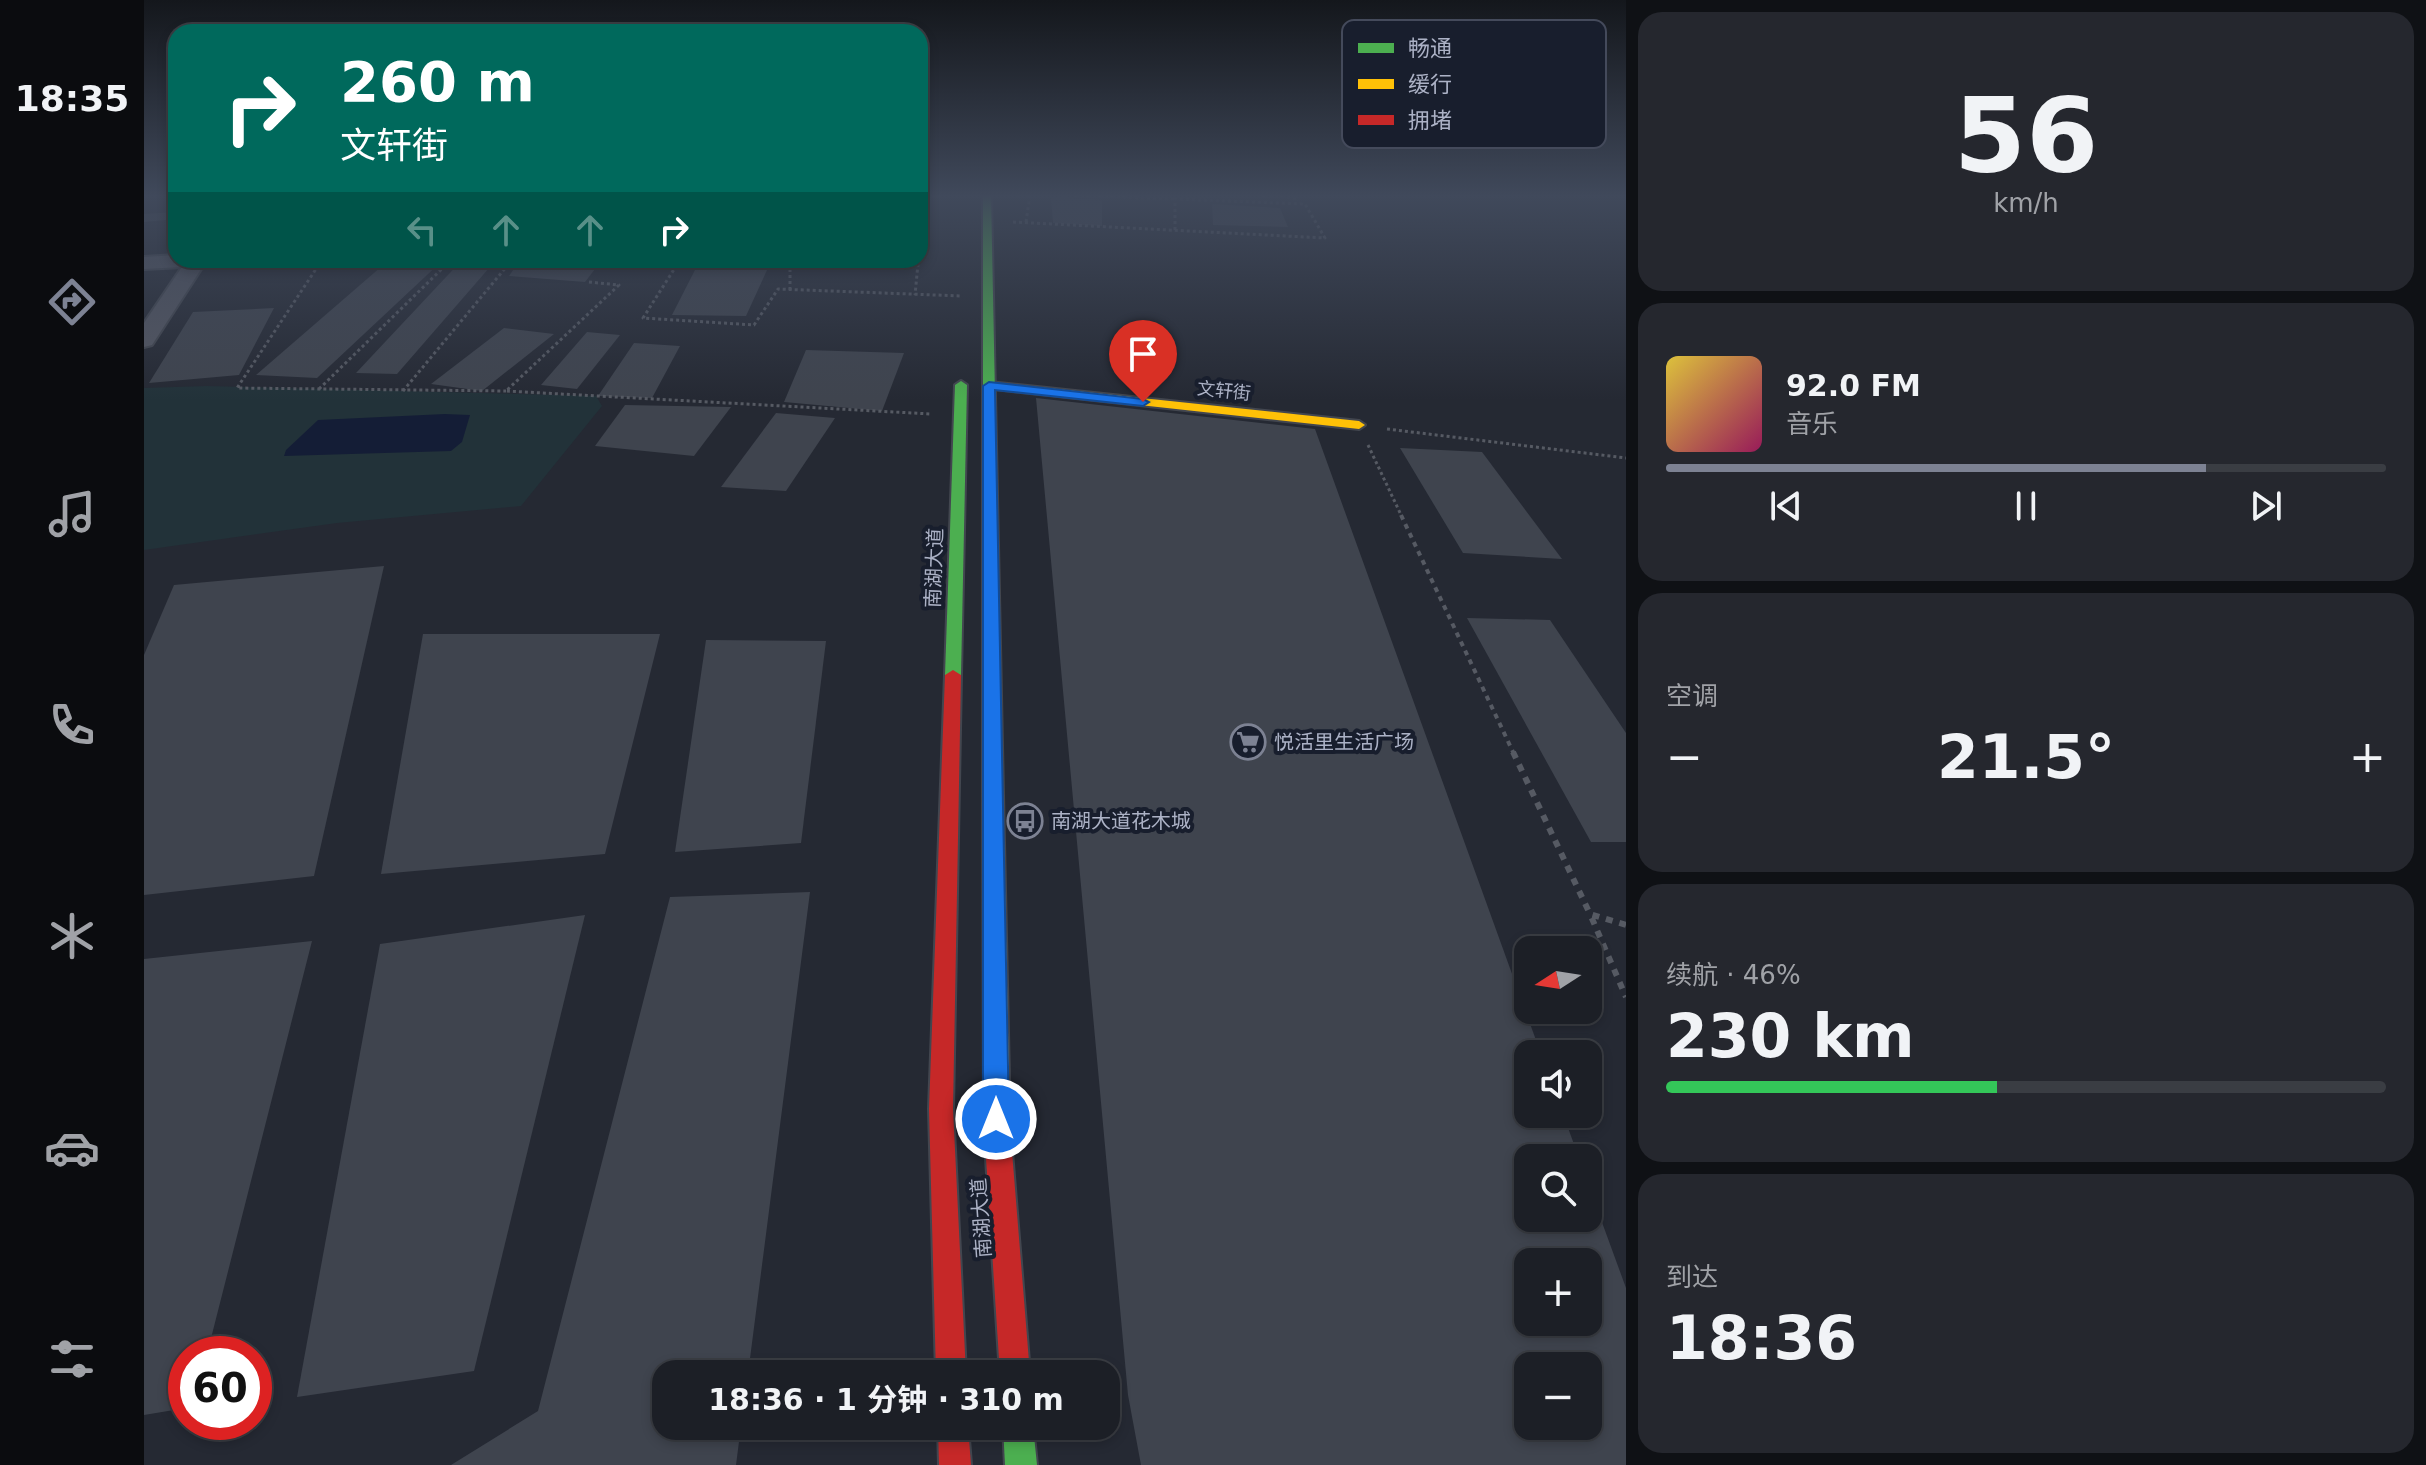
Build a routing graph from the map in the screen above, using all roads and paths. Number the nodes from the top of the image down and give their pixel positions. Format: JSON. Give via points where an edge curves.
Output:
{"nodes":[{"id":1,"x":988,"y":263,"type":"edge"},
{"id":2,"x":192,"y":268,"type":"edge"},
{"id":3,"x":317,"y":268,"type":"edge"},
{"id":4,"x":443,"y":268,"type":"edge"},
{"id":5,"x":505,"y":268,"type":"edge"},
{"id":6,"x":675,"y":268,"type":"edge"},
{"id":7,"x":790,"y":268,"type":"edge"},
{"id":8,"x":918,"y":268,"type":"edge"},
{"id":9,"x":589,"y":282,"type":"dead end"},
{"id":10,"x":790,"y":290,"type":"junction"},
{"id":11,"x":915,"y":295,"type":"junction"},
{"id":12,"x":963,"y":296,"type":"dead end"},
{"id":13,"x":144,"y":340,"type":"edge"},
{"id":14,"x":961,"y":371,"type":"dead end"},
{"id":15,"x":989,"y":386,"type":"junction"},
{"id":16,"x":318,"y":390,"type":"junction"},
{"id":17,"x":403,"y":391,"type":"junction"},
{"id":18,"x":506,"y":391,"type":"junction"},
{"id":19,"x":960,"y":416,"type":"junction"},
{"id":20,"x":1359,"y":425,"type":"junction"},
{"id":21,"x":1626,"y":458,"type":"edge"},
{"id":22,"x":1590,"y":914,"type":"junction"},
{"id":23,"x":1626,"y":925,"type":"edge"},
{"id":24,"x":1626,"y":997,"type":"edge"},
{"id":25,"x":950,"y":1360,"type":"edge"},
{"id":26,"x":1014,"y":1360,"type":"edge"},
{"id":27,"x":954,"y":1440,"type":"edge"},
{"id":28,"x":1019,"y":1440,"type":"edge"},
{"id":29,"x":955,"y":1465,"type":"edge"},
{"id":30,"x":1021,"y":1465,"type":"edge"}],
"edges":[{"from":1,"to":15,"type":"main road","name":"南湖大道"},
{"from":2,"to":13,"type":"street"},
{"from":3,"to":16,"type":"path","via":[[237,388]]},
{"from":4,"to":16,"type":"path"},
{"from":5,"to":17,"type":"path"},
{"from":6,"to":10,"type":"path","via":[[643,318],[754,325],[778,289]]},
{"from":7,"to":10,"type":"path"},
{"from":8,"to":11,"type":"path"},
{"from":9,"to":18,"type":"path","via":[[619,285]]},
{"from":10,"to":11,"type":"path"},
{"from":11,"to":12,"type":"path"},
{"from":14,"to":19,"type":"main road","name":"南湖大道"},
{"from":15,"to":20,"type":"main road","name":"文轩街"},
{"from":15,"to":26,"type":"main road","name":"南湖大道","via":[[996,1119]]},
{"from":16,"to":17,"type":"path"},
{"from":17,"to":18,"type":"path"},
{"from":18,"to":19,"type":"path"},
{"from":19,"to":25,"type":"main road","name":"南湖大道","via":[[941,1109]]},
{"from":20,"to":21,"type":"path"},
{"from":20,"to":22,"type":"path"},
{"from":22,"to":23,"type":"path"},
{"from":22,"to":24,"type":"path"},
{"from":27,"to":29,"type":"main road"},
{"from":28,"to":30,"type":"main road"}]}
